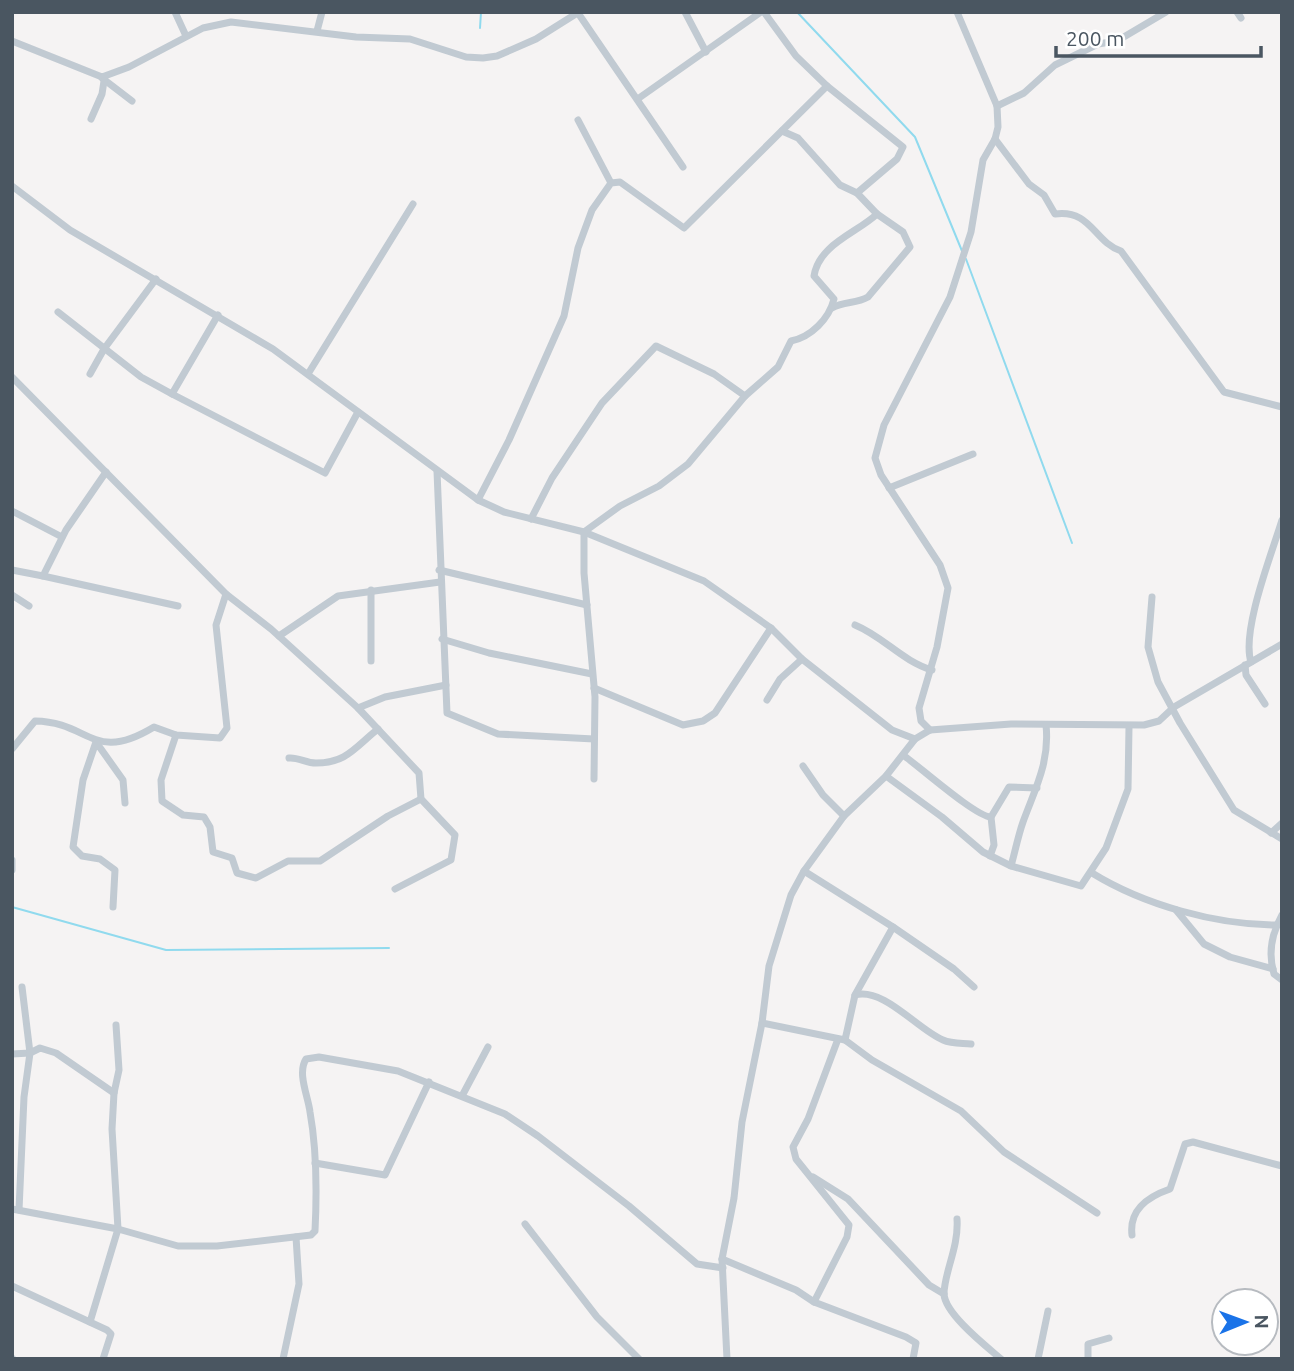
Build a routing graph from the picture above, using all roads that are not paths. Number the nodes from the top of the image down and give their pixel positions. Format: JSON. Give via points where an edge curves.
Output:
{"nodes":[{"id":1,"x":175,"y":12,"type":"edge"},
{"id":2,"x":322,"y":12,"type":"edge"},
{"id":3,"x":685,"y":12,"type":"edge"},
{"id":4,"x":762,"y":12,"type":"edge"},
{"id":5,"x":957,"y":12,"type":"edge"},
{"id":6,"x":1166,"y":12,"type":"edge"},
{"id":7,"x":579,"y":13,"type":"edge"},
{"id":8,"x":317,"y":31,"type":"junction"},
{"id":9,"x":186,"y":36,"type":"junction"},
{"id":10,"x":12,"y":41,"type":"edge"},
{"id":11,"x":706,"y":52,"type":"junction"},
{"id":12,"x":103,"y":79,"type":"junction"},
{"id":13,"x":827,"y":86,"type":"junction"},
{"id":14,"x":639,"y":99,"type":"junction"},
{"id":15,"x":132,"y":101,"type":"dead end"},
{"id":16,"x":997,"y":106,"type":"junction"},
{"id":17,"x":91,"y":119,"type":"dead end"},
{"id":18,"x":578,"y":120,"type":"dead end"},
{"id":19,"x":782,"y":131,"type":"junction"},
{"id":20,"x":995,"y":139,"type":"junction"},
{"id":21,"x":683,"y":167,"type":"dead end"},
{"id":22,"x":611,"y":183,"type":"junction"},
{"id":23,"x":12,"y":186,"type":"edge"},
{"id":24,"x":857,"y":193,"type":"junction"},
{"id":25,"x":413,"y":204,"type":"dead end"},
{"id":26,"x":877,"y":214,"type":"junction"},
{"id":27,"x":156,"y":279,"type":"junction"},
{"id":28,"x":829,"y":310,"type":"junction"},
{"id":29,"x":58,"y":312,"type":"dead end"},
{"id":30,"x":218,"y":315,"type":"junction"},
{"id":31,"x":104,"y":349,"type":"junction"},
{"id":32,"x":90,"y":374,"type":"dead end"},
{"id":33,"x":308,"y":374,"type":"junction"},
{"id":34,"x":14,"y":383,"type":"edge"},
{"id":35,"x":172,"y":394,"type":"junction"},
{"id":36,"x":745,"y":396,"type":"junction"},
{"id":37,"x":1282,"y":407,"type":"edge"},
{"id":38,"x":358,"y":412,"type":"junction"},
{"id":39,"x":973,"y":454,"type":"dead end"},
{"id":40,"x":437,"y":471,"type":"junction"},
{"id":41,"x":106,"y":472,"type":"junction"},
{"id":42,"x":889,"y":488,"type":"junction"},
{"id":43,"x":478,"y":500,"type":"junction"},
{"id":44,"x":12,"y":511,"type":"edge"},
{"id":45,"x":531,"y":519,"type":"junction"},
{"id":46,"x":1282,"y":520,"type":"edge"},
{"id":47,"x":584,"y":532,"type":"junction"},
{"id":48,"x":62,"y":537,"type":"junction"},
{"id":49,"x":12,"y":570,"type":"edge"},
{"id":50,"x":439,"y":570,"type":"junction"},
{"id":51,"x":43,"y":576,"type":"junction"},
{"id":52,"x":440,"y":582,"type":"junction"},
{"id":53,"x":371,"y":590,"type":"junction"},
{"id":54,"x":226,"y":594,"type":"junction"},
{"id":55,"x":12,"y":595,"type":"edge"},
{"id":56,"x":1152,"y":597,"type":"dead end"},
{"id":57,"x":587,"y":605,"type":"junction"},
{"id":58,"x":29,"y":606,"type":"dead end"},
{"id":59,"x":178,"y":606,"type":"dead end"},
{"id":60,"x":855,"y":625,"type":"dead end"},
{"id":61,"x":771,"y":628,"type":"junction"},
{"id":62,"x":279,"y":636,"type":"junction"},
{"id":63,"x":442,"y":639,"type":"junction"},
{"id":64,"x":1282,"y":645,"type":"edge"},
{"id":65,"x":802,"y":659,"type":"junction"},
{"id":66,"x":371,"y":662,"type":"dead end"},
{"id":67,"x":1248,"y":664,"type":"junction"},
{"id":68,"x":932,"y":670,"type":"junction"},
{"id":69,"x":592,"y":674,"type":"junction"},
{"id":70,"x":446,"y":685,"type":"junction"},
{"id":71,"x":594,"y":688,"type":"junction"},
{"id":72,"x":767,"y":700,"type":"dead end"},
{"id":73,"x":1265,"y":704,"type":"dead end"},
{"id":74,"x":1174,"y":707,"type":"junction"},
{"id":75,"x":358,"y":708,"type":"junction"},
{"id":76,"x":1046,"y":725,"type":"junction"},
{"id":77,"x":1129,"y":727,"type":"junction"},
{"id":78,"x":378,"y":729,"type":"junction"},
{"id":79,"x":930,"y":730,"type":"junction"},
{"id":80,"x":176,"y":735,"type":"junction"},
{"id":81,"x":594,"y":739,"type":"junction"},
{"id":82,"x":915,"y":739,"type":"junction"},
{"id":83,"x":96,"y":742,"type":"junction"},
{"id":84,"x":12,"y":749,"type":"edge"},
{"id":85,"x":903,"y":755,"type":"junction"},
{"id":86,"x":289,"y":758,"type":"dead end"},
{"id":87,"x":803,"y":766,"type":"dead end"},
{"id":88,"x":886,"y":776,"type":"junction"},
{"id":89,"x":594,"y":779,"type":"dead end"},
{"id":90,"x":1037,"y":788,"type":"junction"},
{"id":91,"x":421,"y":799,"type":"junction"},
{"id":92,"x":125,"y":803,"type":"dead end"},
{"id":93,"x":844,"y":816,"type":"junction"},
{"id":94,"x":991,"y":817,"type":"junction"},
{"id":95,"x":1282,"y":823,"type":"edge"},
{"id":96,"x":1271,"y":833,"type":"junction"},
{"id":97,"x":1282,"y":839,"type":"edge"},
{"id":98,"x":989,"y":856,"type":"junction"},
{"id":99,"x":12,"y":860,"type":"edge"},
{"id":100,"x":1011,"y":866,"type":"junction"},
{"id":101,"x":12,"y":870,"type":"edge"},
{"id":102,"x":804,"y":871,"type":"junction"},
{"id":103,"x":1092,"y":873,"type":"junction"},
{"id":104,"x":395,"y":889,"type":"dead end"},
{"id":105,"x":113,"y":907,"type":"dead end"},
{"id":106,"x":1175,"y":909,"type":"junction"},
{"id":107,"x":1282,"y":915,"type":"edge"},
{"id":108,"x":1277,"y":925,"type":"junction"},
{"id":109,"x":893,"y":927,"type":"junction"},
{"id":110,"x":1272,"y":969,"type":"junction"},
{"id":111,"x":1282,"y":980,"type":"edge"},
{"id":112,"x":974,"y":987,"type":"dead end"},
{"id":113,"x":22,"y":988,"type":"dead end"},
{"id":114,"x":855,"y":995,"type":"junction"},
{"id":115,"x":762,"y":1023,"type":"junction"},
{"id":116,"x":116,"y":1025,"type":"dead end"},
{"id":117,"x":842,"y":1040,"type":"junction"},
{"id":118,"x":971,"y":1044,"type":"dead end"},
{"id":119,"x":488,"y":1047,"type":"dead end"},
{"id":120,"x":30,"y":1052,"type":"junction"},
{"id":121,"x":12,"y":1054,"type":"edge"},
{"id":122,"x":429,"y":1082,"type":"junction"},
{"id":123,"x":114,"y":1093,"type":"junction"},
{"id":124,"x":462,"y":1096,"type":"junction"},
{"id":125,"x":315,"y":1163,"type":"junction"},
{"id":126,"x":1282,"y":1167,"type":"edge"},
{"id":127,"x":810,"y":1176,"type":"junction"},
{"id":128,"x":15,"y":1210,"type":"edge"},
{"id":129,"x":1097,"y":1213,"type":"dead end"},
{"id":130,"x":957,"y":1219,"type":"dead end"},
{"id":131,"x":525,"y":1224,"type":"dead end"},
{"id":132,"x":118,"y":1229,"type":"junction"},
{"id":133,"x":1132,"y":1235,"type":"dead end"},
{"id":134,"x":296,"y":1237,"type":"junction"},
{"id":135,"x":722,"y":1264,"type":"junction"},
{"id":136,"x":12,"y":1286,"type":"edge"},
{"id":137,"x":944,"y":1294,"type":"junction"},
{"id":138,"x":814,"y":1302,"type":"junction"},
{"id":139,"x":1048,"y":1311,"type":"dead end"},
{"id":140,"x":90,"y":1322,"type":"junction"},
{"id":141,"x":1109,"y":1338,"type":"dead end"},
{"id":142,"x":103,"y":1359,"type":"edge"},
{"id":143,"x":283,"y":1359,"type":"edge"},
{"id":144,"x":639,"y":1359,"type":"edge"},
{"id":145,"x":727,"y":1359,"type":"edge"},
{"id":146,"x":913,"y":1359,"type":"edge"},
{"id":147,"x":1001,"y":1359,"type":"edge"},
{"id":148,"x":1038,"y":1359,"type":"edge"},
{"id":149,"x":1088,"y":1359,"type":"edge"}],
"edges":[{"from":1,"to":9,"type":"street"},
{"from":2,"to":8,"type":"street"},
{"from":3,"to":11,"type":"street"},
{"from":4,"to":11,"type":"street"},
{"from":4,"to":13,"type":"street"},
{"from":5,"to":16,"type":"street"},
{"from":6,"to":16,"type":"street","via":[[1116,41],[1097,44],[1055,65],[1024,93]]},
{"from":7,"to":8,"type":"street","via":[[536,39],[483,58],[410,39]]},
{"from":7,"to":14,"type":"street"},
{"from":8,"to":9,"type":"street","via":[[231,22]]},
{"from":9,"to":12,"type":"street"},
{"from":10,"to":12,"type":"street"},
{"from":11,"to":14,"type":"street"},
{"from":12,"to":15,"type":"street"},
{"from":12,"to":17,"type":"street"},
{"from":13,"to":19,"type":"street"},
{"from":13,"to":24,"type":"street","via":[[903,147],[897,159]]},
{"from":14,"to":21,"type":"street"},
{"from":16,"to":20,"type":"street"},
{"from":18,"to":22,"type":"street"},
{"from":19,"to":22,"type":"street","via":[[684,228],[620,182]]},
{"from":19,"to":24,"type":"street","via":[[798,138],[840,185]]},
{"from":20,"to":37,"type":"street","via":[[1055,214],[1068,212],[1092,224],[1110,247],[1121,251],[1224,392]]},
{"from":20,"to":42,"type":"street","via":[[983,160],[971,232],[950,297],[879,437],[875,458]]},
{"from":22,"to":43,"type":"street","via":[[592,210],[578,248],[564,316]]},
{"from":23,"to":27,"type":"street","via":[[70,230]]},
{"from":24,"to":26,"type":"street"},
{"from":25,"to":33,"type":"street"},
{"from":26,"to":28,"type":"street","via":[[866,225],[849,231],[818,264],[814,276],[833,294]]},
{"from":26,"to":28,"type":"street","via":[[903,232],[910,247],[868,297]]},
{"from":27,"to":30,"type":"street"},
{"from":27,"to":31,"type":"street"},
{"from":28,"to":36,"type":"street","via":[[823,322],[791,341],[778,367]]},
{"from":29,"to":31,"type":"street"},
{"from":30,"to":33,"type":"street"},
{"from":30,"to":35,"type":"street"},
{"from":31,"to":32,"type":"street"},
{"from":31,"to":35,"type":"street"},
{"from":33,"to":38,"type":"street"},
{"from":34,"to":41,"type":"street"},
{"from":35,"to":38,"type":"street","via":[[325,473]]},
{"from":36,"to":45,"type":"street","via":[[714,374],[656,346],[602,403]]},
{"from":36,"to":47,"type":"street","via":[[688,464]]},
{"from":38,"to":40,"type":"street"},
{"from":39,"to":42,"type":"street"},
{"from":40,"to":43,"type":"street"},
{"from":40,"to":50,"type":"street"},
{"from":41,"to":48,"type":"street"},
{"from":41,"to":54,"type":"street"},
{"from":42,"to":68,"type":"street","via":[[940,565],[948,588]]},
{"from":43,"to":45,"type":"street"},
{"from":44,"to":48,"type":"street"},
{"from":45,"to":47,"type":"street"},
{"from":46,"to":67,"type":"street","via":[[1251,628]]},
{"from":47,"to":57,"type":"street"},
{"from":47,"to":61,"type":"street","via":[[704,581]]},
{"from":48,"to":51,"type":"street"},
{"from":49,"to":51,"type":"street"},
{"from":50,"to":52,"type":"street"},
{"from":50,"to":57,"type":"street"},
{"from":51,"to":59,"type":"street"},
{"from":52,"to":53,"type":"street"},
{"from":52,"to":63,"type":"street"},
{"from":53,"to":62,"type":"street","via":[[338,596]]},
{"from":53,"to":66,"type":"street"},
{"from":54,"to":62,"type":"street"},
{"from":54,"to":80,"type":"street","via":[[216,625],[227,729],[220,738]]},
{"from":55,"to":58,"type":"street"},
{"from":56,"to":74,"type":"street","via":[[1148,647],[1158,682]]},
{"from":57,"to":69,"type":"street"},
{"from":60,"to":68,"type":"street","via":[[884,639],[915,665]]},
{"from":61,"to":65,"type":"street"},
{"from":61,"to":71,"type":"street","via":[[715,713],[692,725]]},
{"from":62,"to":75,"type":"street"},
{"from":63,"to":69,"type":"street"},
{"from":63,"to":70,"type":"street"},
{"from":64,"to":67,"type":"street"},
{"from":65,"to":72,"type":"street","via":[[780,679]]},
{"from":65,"to":82,"type":"street","via":[[892,730]]},
{"from":67,"to":73,"type":"street","via":[[1246,675]]},
{"from":67,"to":74,"type":"street"},
{"from":68,"to":79,"type":"street","via":[[919,708],[921,721]]},
{"from":69,"to":71,"type":"street"},
{"from":70,"to":75,"type":"street","via":[[385,697]]},
{"from":70,"to":81,"type":"street","via":[[447,713],[498,734]]},
{"from":71,"to":81,"type":"street"},
{"from":74,"to":77,"type":"street","via":[[1159,721]]},
{"from":74,"to":96,"type":"street","via":[[1234,810]]},
{"from":75,"to":78,"type":"street"},
{"from":76,"to":77,"type":"street"},
{"from":76,"to":79,"type":"street"},
{"from":76,"to":90,"type":"street","via":[[1048,747]]},
{"from":77,"to":103,"type":"street","via":[[1128,789],[1115,829]]},
{"from":78,"to":86,"type":"street","via":[[341,760],[314,763]]},
{"from":78,"to":91,"type":"street","via":[[419,773]]},
{"from":79,"to":82,"type":"street"},
{"from":80,"to":83,"type":"street","via":[[154,727],[115,744]]},
{"from":80,"to":91,"type":"street","via":[[161,780],[162,801],[183,815],[204,817],[213,852],[232,858],[237,873],[248,878],[265,876],[288,861],[320,861]]},
{"from":81,"to":89,"type":"street"},
{"from":82,"to":85,"type":"street"},
{"from":83,"to":84,"type":"street","via":[[55,721],[35,721]]},
{"from":83,"to":92,"type":"street","via":[[123,779]]},
{"from":83,"to":105,"type":"street","via":[[83,780],[73,847],[82,856],[100,859],[115,870]]},
{"from":85,"to":88,"type":"street"},
{"from":85,"to":94,"type":"street","via":[[964,805]]},
{"from":87,"to":93,"type":"street"},
{"from":88,"to":93,"type":"street"},
{"from":88,"to":98,"type":"street"},
{"from":90,"to":94,"type":"street","via":[[1009,787]]},
{"from":90,"to":100,"type":"street"},
{"from":91,"to":104,"type":"street","via":[[455,835],[451,860]]},
{"from":93,"to":102,"type":"street"},
{"from":94,"to":98,"type":"street","via":[[994,845]]},
{"from":95,"to":96,"type":"street"},
{"from":96,"to":97,"type":"street"},
{"from":98,"to":100,"type":"street"},
{"from":99,"to":101,"type":"street"},
{"from":100,"to":103,"type":"street","via":[[1081,886]]},
{"from":102,"to":109,"type":"street"},
{"from":102,"to":115,"type":"street","via":[[777,937]]},
{"from":103,"to":106,"type":"street"},
{"from":106,"to":108,"type":"street","via":[[1242,925]]},
{"from":106,"to":110,"type":"street","via":[[1205,944]]},
{"from":107,"to":108,"type":"street"},
{"from":108,"to":110,"type":"street"},
{"from":109,"to":112,"type":"street"},
{"from":109,"to":114,"type":"street"},
{"from":110,"to":111,"type":"street"},
{"from":113,"to":120,"type":"street"},
{"from":114,"to":117,"type":"street"},
{"from":114,"to":118,"type":"street","via":[[879,999],[946,1042]]},
{"from":115,"to":117,"type":"street"},
{"from":115,"to":135,"type":"street","via":[[742,1122]]},
{"from":116,"to":123,"type":"street","via":[[119,1070]]},
{"from":117,"to":127,"type":"street","via":[[793,1147]]},
{"from":117,"to":129,"type":"street","via":[[961,1111],[1004,1152]]},
{"from":119,"to":124,"type":"street"},
{"from":120,"to":121,"type":"street"},
{"from":120,"to":123,"type":"street","via":[[40,1048],[57,1053]]},
{"from":120,"to":128,"type":"street"},
{"from":122,"to":124,"type":"street"},
{"from":122,"to":125,"type":"street","via":[[385,1175]]},
{"from":122,"to":125,"type":"street","via":[[398,1071],[318,1057],[306,1059],[302,1068]]},
{"from":123,"to":132,"type":"street"},
{"from":124,"to":135,"type":"street","via":[[505,1114],[538,1136],[697,1264]]},
{"from":125,"to":134,"type":"street","via":[[315,1231]]},
{"from":126,"to":133,"type":"street","via":[[1193,1142],[1185,1144],[1170,1189],[1134,1212]]},
{"from":127,"to":137,"type":"street","via":[[848,1199],[929,1285]]},
{"from":127,"to":138,"type":"street","via":[[849,1229]]},
{"from":128,"to":132,"type":"street"},
{"from":130,"to":137,"type":"street","via":[[958,1235]]},
{"from":131,"to":144,"type":"street","via":[[597,1317]]},
{"from":132,"to":134,"type":"street","via":[[178,1246]]},
{"from":132,"to":140,"type":"street"},
{"from":134,"to":143,"type":"street","via":[[299,1284]]},
{"from":135,"to":138,"type":"street","via":[[796,1290]]},
{"from":135,"to":145,"type":"street"},
{"from":136,"to":140,"type":"street"},
{"from":137,"to":147,"type":"street","via":[[970,1331]]},
{"from":138,"to":146,"type":"street","via":[[906,1336],[916,1343]]},
{"from":139,"to":148,"type":"street"},
{"from":140,"to":142,"type":"street","via":[[111,1334]]},
{"from":141,"to":149,"type":"street","via":[[1088,1344]]}]}
